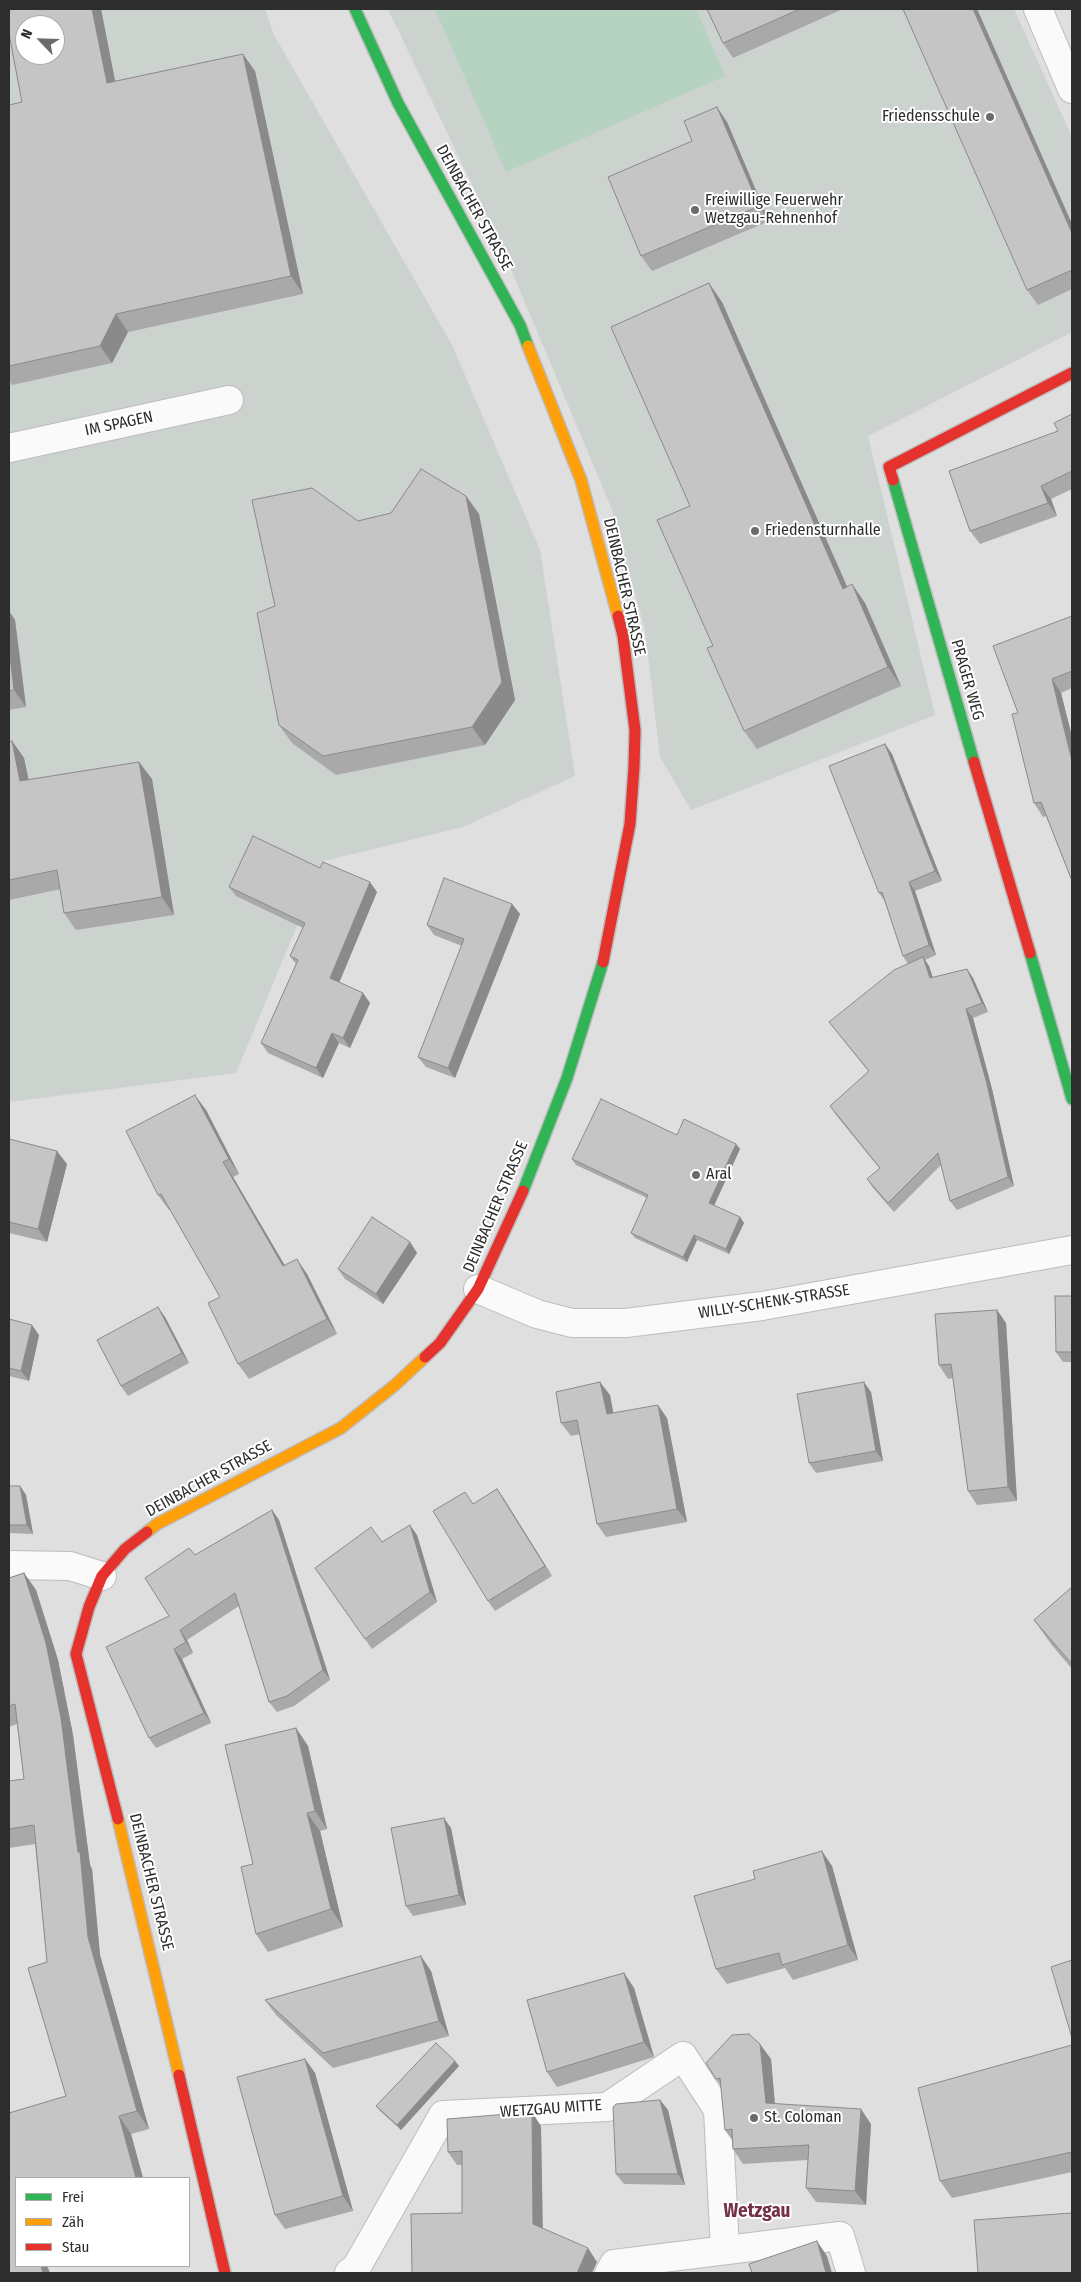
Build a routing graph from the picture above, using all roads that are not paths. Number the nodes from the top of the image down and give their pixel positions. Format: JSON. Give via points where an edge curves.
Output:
{"nodes":[{"id":1,"x":355,"y":9,"type":"edge"},
{"id":2,"x":1038,"y":9,"type":"edge"},
{"id":3,"x":1072,"y":89,"type":"edge"},
{"id":4,"x":1072,"y":373,"type":"edge"},
{"id":5,"x":229,"y":400,"type":"dead end"},
{"id":6,"x":9,"y":448,"type":"edge"},
{"id":7,"x":1072,"y":1099,"type":"edge"},
{"id":8,"x":1072,"y":1250,"type":"edge"},
{"id":9,"x":478,"y":1290,"type":"junction"},
{"id":10,"x":9,"y":1565,"type":"edge"},
{"id":11,"x":102,"y":1576,"type":"junction"},
{"id":12,"x":725,"y":2250,"type":"junction"},
{"id":13,"x":225,"y":2273,"type":"edge"},
{"id":14,"x":349,"y":2273,"type":"edge"},
{"id":15,"x":609,"y":2273,"type":"edge"},
{"id":16,"x":851,"y":2273,"type":"edge"}],
"edges":[{"from":1,"to":9,"type":"street","name":"DEINBACHER STRASSE","via":[[398,103],[520,325],[581,480],[623,636],[635,730],[630,824],[607,948],[567,1078],[514,1213]]},
{"from":2,"to":3,"type":"street"},
{"from":4,"to":7,"type":"street","name":"PRAGER WEG","via":[[889,467]]},
{"from":5,"to":6,"type":"street","name":"IM SPAGEN"},
{"from":8,"to":9,"type":"street","name":"WILLY-SCHENK-STRASSE","via":[[762,1306],[626,1323],[572,1323],[537,1314]]},
{"from":9,"to":11,"type":"street","name":"DEINBACHER STRASSE","via":[[440,1343],[341,1428],[157,1524],[125,1549]]},
{"from":10,"to":11,"type":"street","via":[[70,1566]]},
{"from":11,"to":13,"type":"street","name":"DEINBACHER STRASSE","via":[[89,1607],[76,1654],[143,1917]]},
{"from":12,"to":14,"type":"street","name":"WETZGAU MITTE","via":[[718,2110],[683,2056],[607,2108],[443,2116],[356,2268]]},
{"from":12,"to":15,"type":"street","via":[[614,2264]]},
{"from":12,"to":16,"type":"street","via":[[840,2236]]}]}
